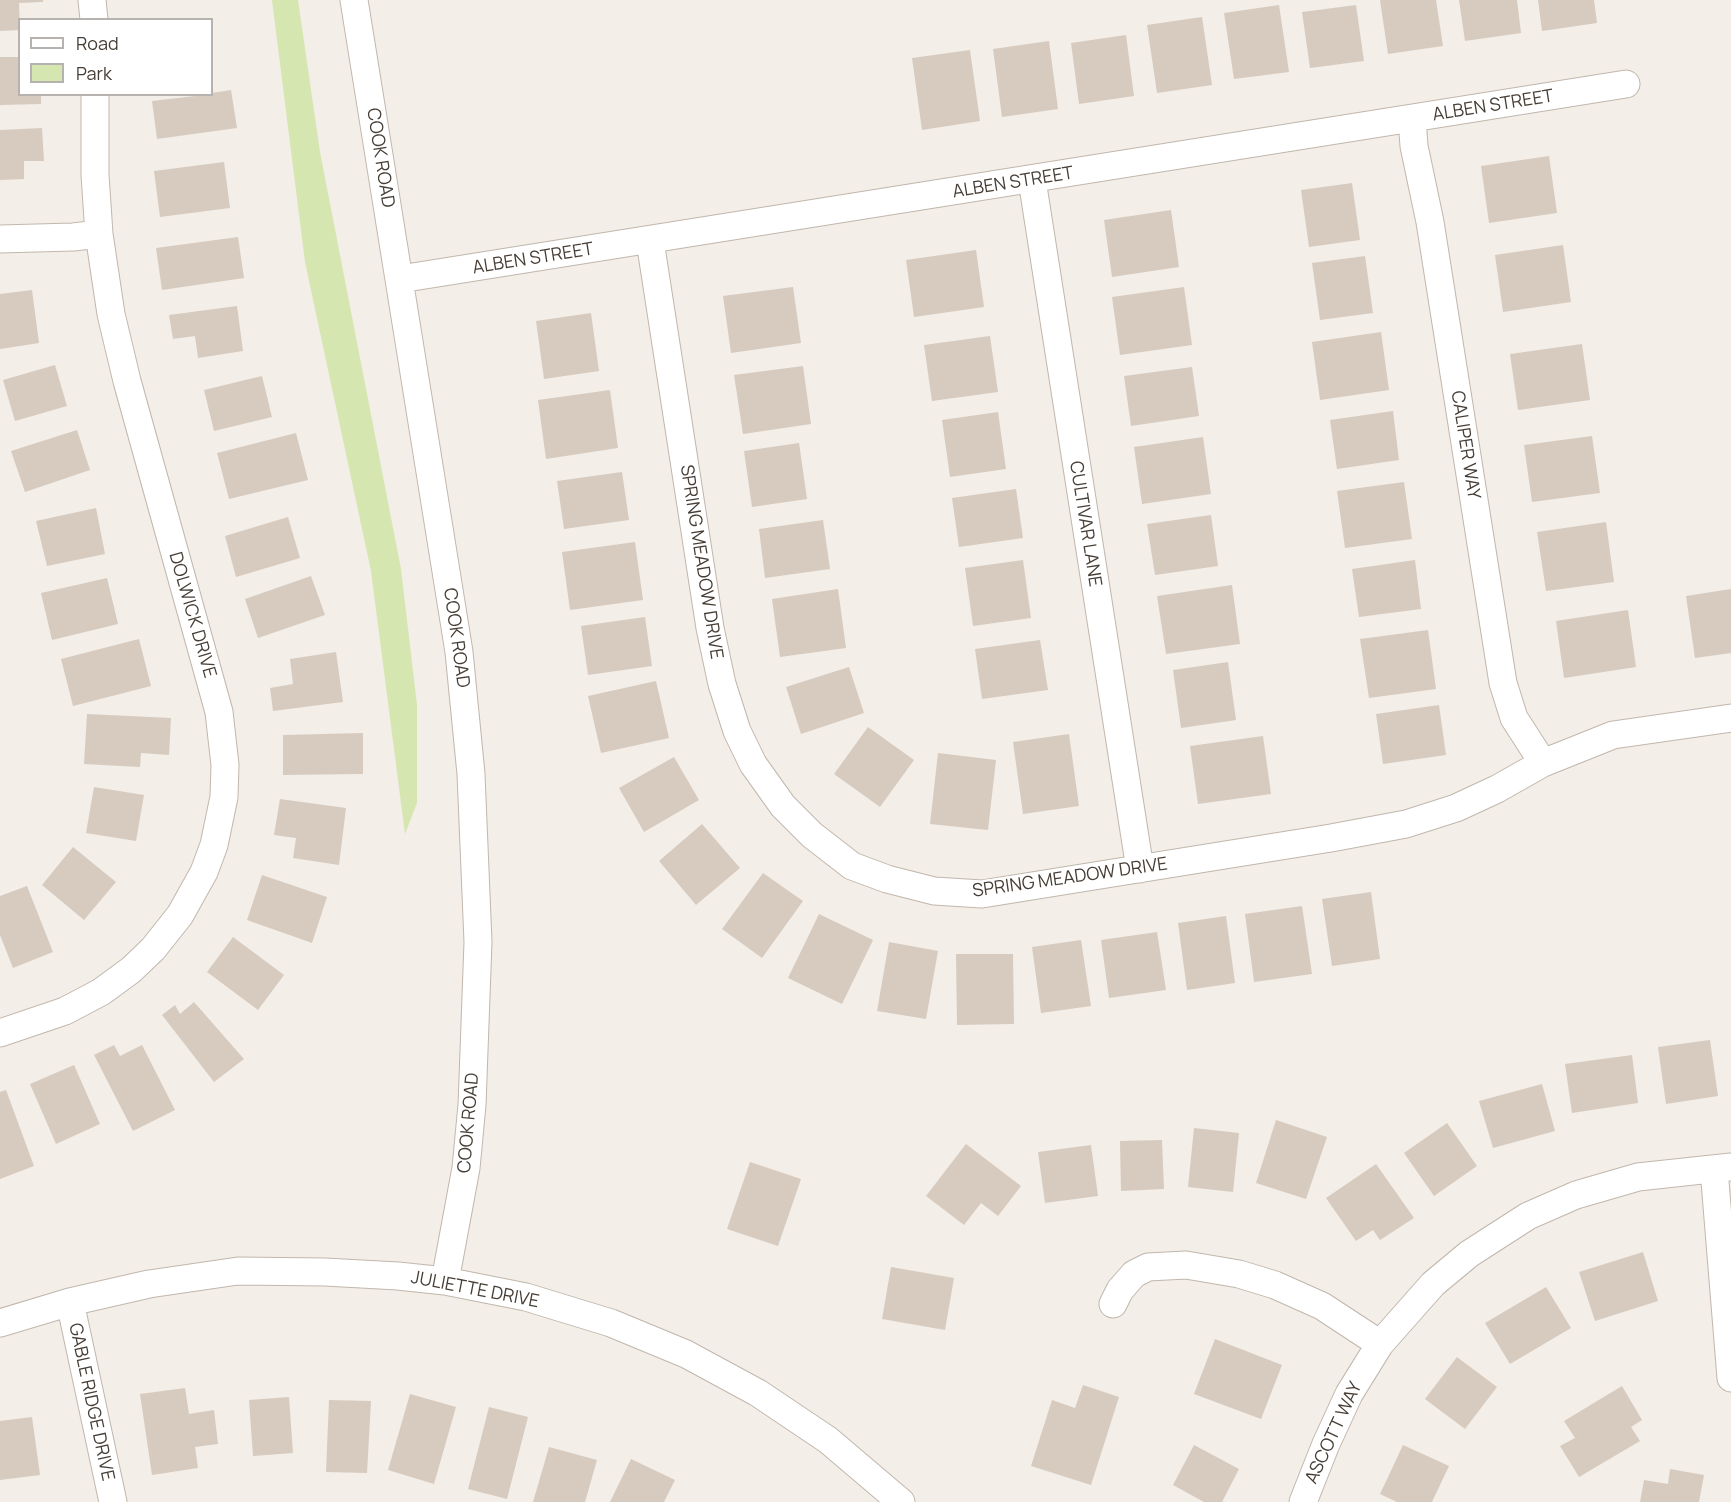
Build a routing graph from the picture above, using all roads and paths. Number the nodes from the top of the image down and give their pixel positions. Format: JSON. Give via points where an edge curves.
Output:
{"nodes":[{"id":1,"x":92,"y":0,"type":"edge"},
{"id":2,"x":354,"y":0,"type":"edge"},
{"id":3,"x":94,"y":18,"type":"edge"},
{"id":4,"x":1626,"y":84,"type":"dead end"},
{"id":5,"x":95,"y":96,"type":"edge"},
{"id":6,"x":1412,"y":119,"type":"junction"},
{"id":7,"x":1032,"y":180,"type":"junction"},
{"id":8,"x":99,"y":234,"type":"junction"},
{"id":9,"x":0,"y":239,"type":"edge"},
{"id":10,"x":650,"y":241,"type":"junction"},
{"id":11,"x":400,"y":279,"type":"junction"},
{"id":12,"x":1731,"y":718,"type":"edge"},
{"id":13,"x":1543,"y":763,"type":"junction"},
{"id":14,"x":1140,"y":869,"type":"junction"},
{"id":15,"x":0,"y":1033,"type":"edge"},
{"id":16,"x":1722,"y":1168,"type":"edge"},
{"id":17,"x":445,"y":1281,"type":"junction"},
{"id":18,"x":70,"y":1302,"type":"junction"},
{"id":19,"x":1113,"y":1304,"type":"dead end"},
{"id":20,"x":0,"y":1323,"type":"edge"},
{"id":21,"x":1380,"y":1344,"type":"junction"},
{"id":22,"x":1731,"y":1378,"type":"edge"},
{"id":23,"x":113,"y":1502,"type":"edge"},
{"id":24,"x":901,"y":1502,"type":"edge"},
{"id":25,"x":1304,"y":1502,"type":"edge"}],
"edges":[{"from":1,"to":3,"type":"street"},
{"from":2,"to":11,"type":"street","name":"COOK ROAD"},
{"from":4,"to":6,"type":"street","name":"ALBEN STREET"},
{"from":5,"to":8,"type":"street","name":"DOLWICK DRIVE"},
{"from":6,"to":7,"type":"street","name":"ALBEN STREET"},
{"from":6,"to":13,"type":"street","name":"CALIPER WAY","via":[[1503,683],[1514,718]]},
{"from":7,"to":10,"type":"street","name":"ALBEN STREET"},
{"from":7,"to":14,"type":"street","name":"CULTIVAR LANE"},
{"from":8,"to":9,"type":"street"},
{"from":8,"to":15,"type":"street","name":"DOLWICK DRIVE","via":[[111,314],[127,381],[219,712],[224,797],[204,872],[180,915],[153,949],[101,992],[65,1011]]},
{"from":10,"to":11,"type":"street","name":"ALBEN STREET"},
{"from":10,"to":14,"type":"street","name":"SPRING MEADOW DRIVE","via":[[722,684],[753,764],[783,806],[852,866],[934,891],[982,894]]},
{"from":11,"to":17,"type":"street","name":"COOK ROAD","via":[[459,652],[471,774],[478,942],[473,1094],[466,1168]]},
{"from":12,"to":13,"type":"street","name":"SPRING MEADOW DRIVE","via":[[1613,735]]},
{"from":13,"to":14,"type":"street","name":"SPRING MEADOW DRIVE","via":[[1456,808],[1406,824]]},
{"from":16,"to":21,"type":"street","name":"ASCOTT WAY","via":[[1638,1177],[1576,1195],[1528,1216],[1469,1254],[1433,1284]]},
{"from":16,"to":22,"type":"street"},
{"from":17,"to":18,"type":"street","name":"JULIETTE DRIVE","via":[[238,1271],[150,1284]]},
{"from":17,"to":24,"type":"street","name":"JULIETTE DRIVE","via":[[526,1297],[611,1323],[686,1354],[758,1393],[828,1440]]},
{"from":18,"to":20,"type":"street","name":"JULIETTE DRIVE"},
{"from":18,"to":23,"type":"street","name":"GABLE RIDGE DRIVE"},
{"from":19,"to":21,"type":"street","via":[[1134,1274],[1148,1268],[1186,1265],[1275,1285],[1322,1306]]},
{"from":21,"to":25,"type":"street","name":"ASCOTT WAY","via":[[1348,1394]]}]}
